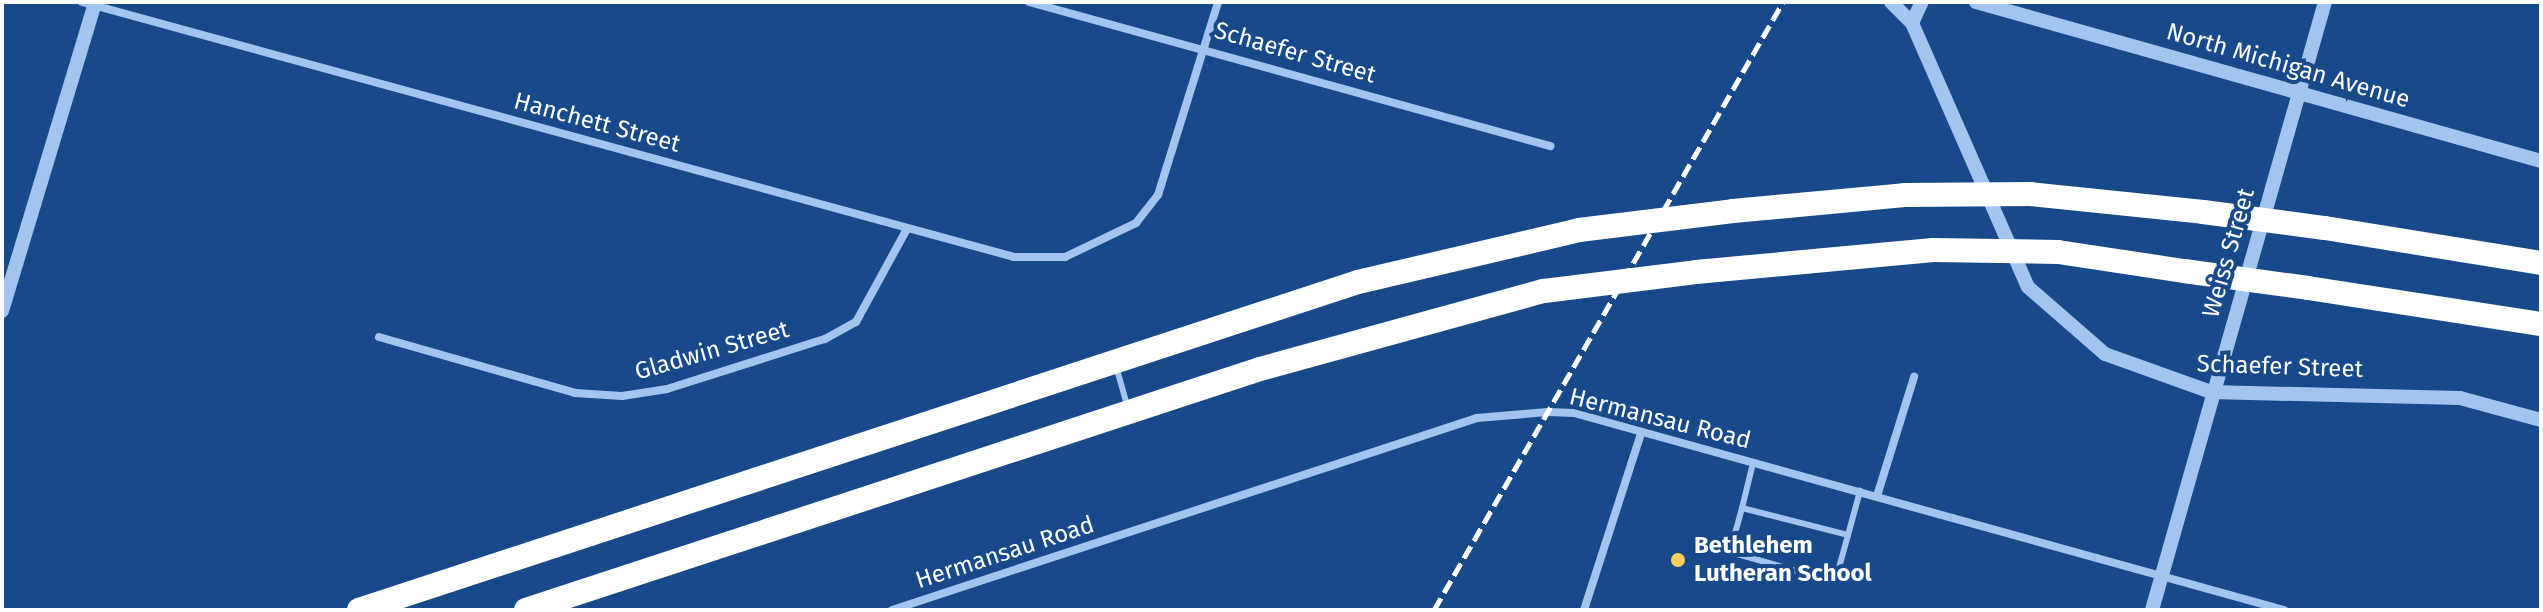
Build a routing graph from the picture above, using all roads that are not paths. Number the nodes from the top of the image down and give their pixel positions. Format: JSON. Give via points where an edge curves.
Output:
{"nodes":[{"id":1,"x":1029,"y":2,"type":"edge"},
{"id":2,"x":1218,"y":2,"type":"edge"},
{"id":3,"x":1891,"y":2,"type":"edge"},
{"id":4,"x":1922,"y":2,"type":"edge"},
{"id":5,"x":1976,"y":2,"type":"edge"},
{"id":6,"x":2325,"y":2,"type":"edge"},
{"id":7,"x":91,"y":3,"type":"edge"},
{"id":8,"x":1912,"y":23,"type":"junction"},
{"id":9,"x":1205,"y":50,"type":"junction"},
{"id":10,"x":2299,"y":91,"type":"junction"},
{"id":11,"x":1550,"y":146,"type":"dead end"},
{"id":12,"x":2541,"y":161,"type":"edge"},
{"id":13,"x":907,"y":229,"type":"junction"},
{"id":14,"x":2541,"y":251,"type":"edge"},
{"id":15,"x":2470,"y":252,"type":"junction"},
{"id":16,"x":2541,"y":263,"type":"edge"},
{"id":17,"x":2,"y":311,"type":"edge"},
{"id":18,"x":2541,"y":324,"type":"edge"},
{"id":19,"x":379,"y":337,"type":"dead end"},
{"id":20,"x":1114,"y":359,"type":"junction"},
{"id":21,"x":1914,"y":377,"type":"dead end"},
{"id":22,"x":2211,"y":392,"type":"junction"},
{"id":23,"x":1129,"y":412,"type":"junction"},
{"id":24,"x":2541,"y":420,"type":"edge"},
{"id":25,"x":1641,"y":433,"type":"junction"},
{"id":26,"x":1753,"y":463,"type":"junction"},
{"id":27,"x":1860,"y":491,"type":"junction"},
{"id":28,"x":1877,"y":496,"type":"junction"},
{"id":29,"x":1742,"y":508,"type":"junction"},
{"id":30,"x":1848,"y":535,"type":"junction"},
{"id":31,"x":2162,"y":576,"type":"junction"},
{"id":32,"x":359,"y":610,"type":"edge"},
{"id":33,"x":526,"y":610,"type":"edge"},
{"id":34,"x":892,"y":610,"type":"edge"},
{"id":35,"x":1584,"y":610,"type":"edge"},
{"id":36,"x":2152,"y":610,"type":"edge"},
{"id":37,"x":2284,"y":610,"type":"edge"}],
"edges":[{"from":1,"to":9,"type":"street","name":"Schaefer Street"},
{"from":2,"to":9,"type":"street","name":"Hanchett Street"},
{"from":3,"to":8,"type":"street","name":"Schaefer Street"},
{"from":4,"to":8,"type":"street"},
{"from":5,"to":10,"type":"street","name":"North Michigan Avenue"},
{"from":6,"to":10,"type":"street","name":"Weiss Street"},
{"from":7,"to":13,"type":"street","name":"Hanchett Street"},
{"from":7,"to":17,"type":"street"},
{"from":8,"to":22,"type":"street","name":"Schaefer Street","via":[[2028,287],[2105,354]]},
{"from":9,"to":11,"type":"street","name":"Schaefer Street"},
{"from":9,"to":13,"type":"street","name":"Hanchett Street","via":[[1158,195],[1136,223],[1102,244],[1065,257],[1014,257]]},
{"from":10,"to":12,"type":"street","name":"North Michigan Avenue"},
{"from":10,"to":22,"type":"street","name":"Weiss Street"},
{"from":13,"to":19,"type":"street","name":"Gladwin Street","via":[[873,297],[846,328],[667,389],[622,396],[575,393]]},
{"from":14,"to":15,"type":"highway"},
{"from":15,"to":16,"type":"highway"},
{"from":15,"to":20,"type":"highway","bridge":true,"via":[[2325,228],[2030,194],[1904,195],[1579,230],[1358,282]]},
{"from":18,"to":23,"type":"highway","bridge":true,"via":[[2058,252],[1933,250],[1544,291],[1471,307]]},
{"from":20,"to":23,"type":"lane"},
{"from":20,"to":32,"type":"highway"},
{"from":21,"to":28,"type":"street"},
{"from":22,"to":24,"type":"street","name":"Schaefer Street","via":[[2460,398]]},
{"from":22,"to":31,"type":"street","name":"Weiss Street"},
{"from":23,"to":33,"type":"highway"},
{"from":25,"to":26,"type":"street","name":"Hermansau Road"},
{"from":25,"to":34,"type":"street","name":"Hermansau Road","via":[[1574,413],[1477,418]]},
{"from":25,"to":35,"type":"street"},
{"from":26,"to":27,"type":"street","name":"Hermansau Road"},
{"from":26,"to":29,"type":"lane"},
{"from":27,"to":28,"type":"street","name":"Hermansau Road"},
{"from":27,"to":30,"type":"lane"},
{"from":28,"to":31,"type":"street","name":"Hermansau Road"},
{"from":29,"to":30,"type":"lane"},
{"from":29,"to":30,"type":"lane","via":[[1730,552],[1835,582]]},
{"from":31,"to":36,"type":"street","name":"Weiss Street"},
{"from":31,"to":37,"type":"street","name":"Hermansau Road"}]}
